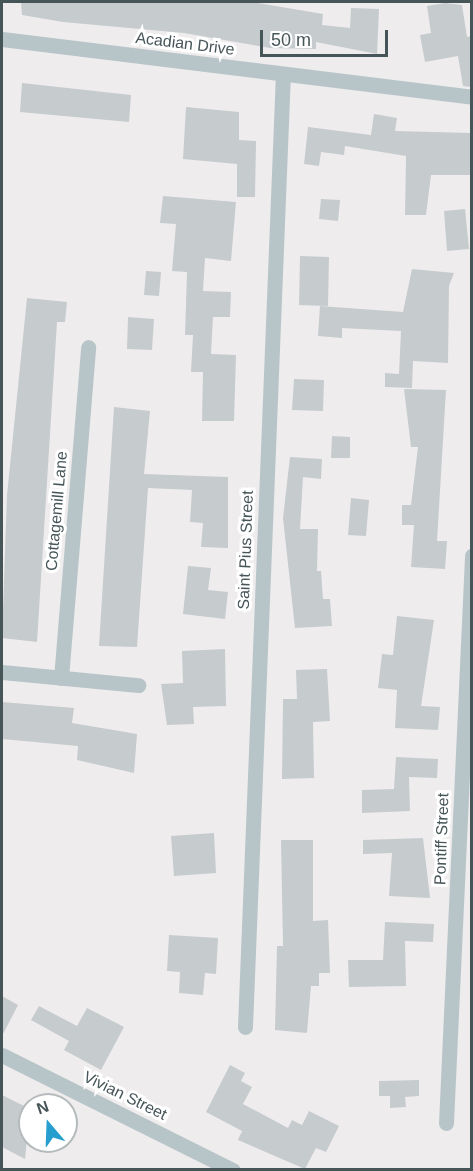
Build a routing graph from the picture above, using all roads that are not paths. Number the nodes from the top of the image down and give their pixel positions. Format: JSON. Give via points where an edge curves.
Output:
{"nodes":[{"id":1,"x":2,"y":39,"type":"edge"},
{"id":2,"x":283,"y":74,"type":"junction"},
{"id":3,"x":471,"y":97,"type":"edge"},
{"id":4,"x":88,"y":347,"type":"dead end"},
{"id":5,"x":471,"y":556,"type":"edge"},
{"id":6,"x":2,"y":672,"type":"edge"},
{"id":7,"x":62,"y":678,"type":"junction"},
{"id":8,"x":138,"y":685,"type":"dead end"},
{"id":9,"x":245,"y":1027,"type":"dead end"},
{"id":10,"x":2,"y":1055,"type":"edge"},
{"id":11,"x":446,"y":1123,"type":"dead end"},
{"id":12,"x":233,"y":1170,"type":"edge"}],
"edges":[{"from":1,"to":2,"type":"street","name":"Acadian Drive"},
{"from":2,"to":3,"type":"street","name":"Acadian Drive"},
{"from":2,"to":9,"type":"street","name":"Saint Pius Street"},
{"from":4,"to":7,"type":"street","name":"Cottagemill Lane"},
{"from":5,"to":11,"type":"street","name":"Pontiff Street"},
{"from":6,"to":7,"type":"street"},
{"from":7,"to":8,"type":"street"},
{"from":10,"to":12,"type":"street","name":"Vivian Street"}]}
